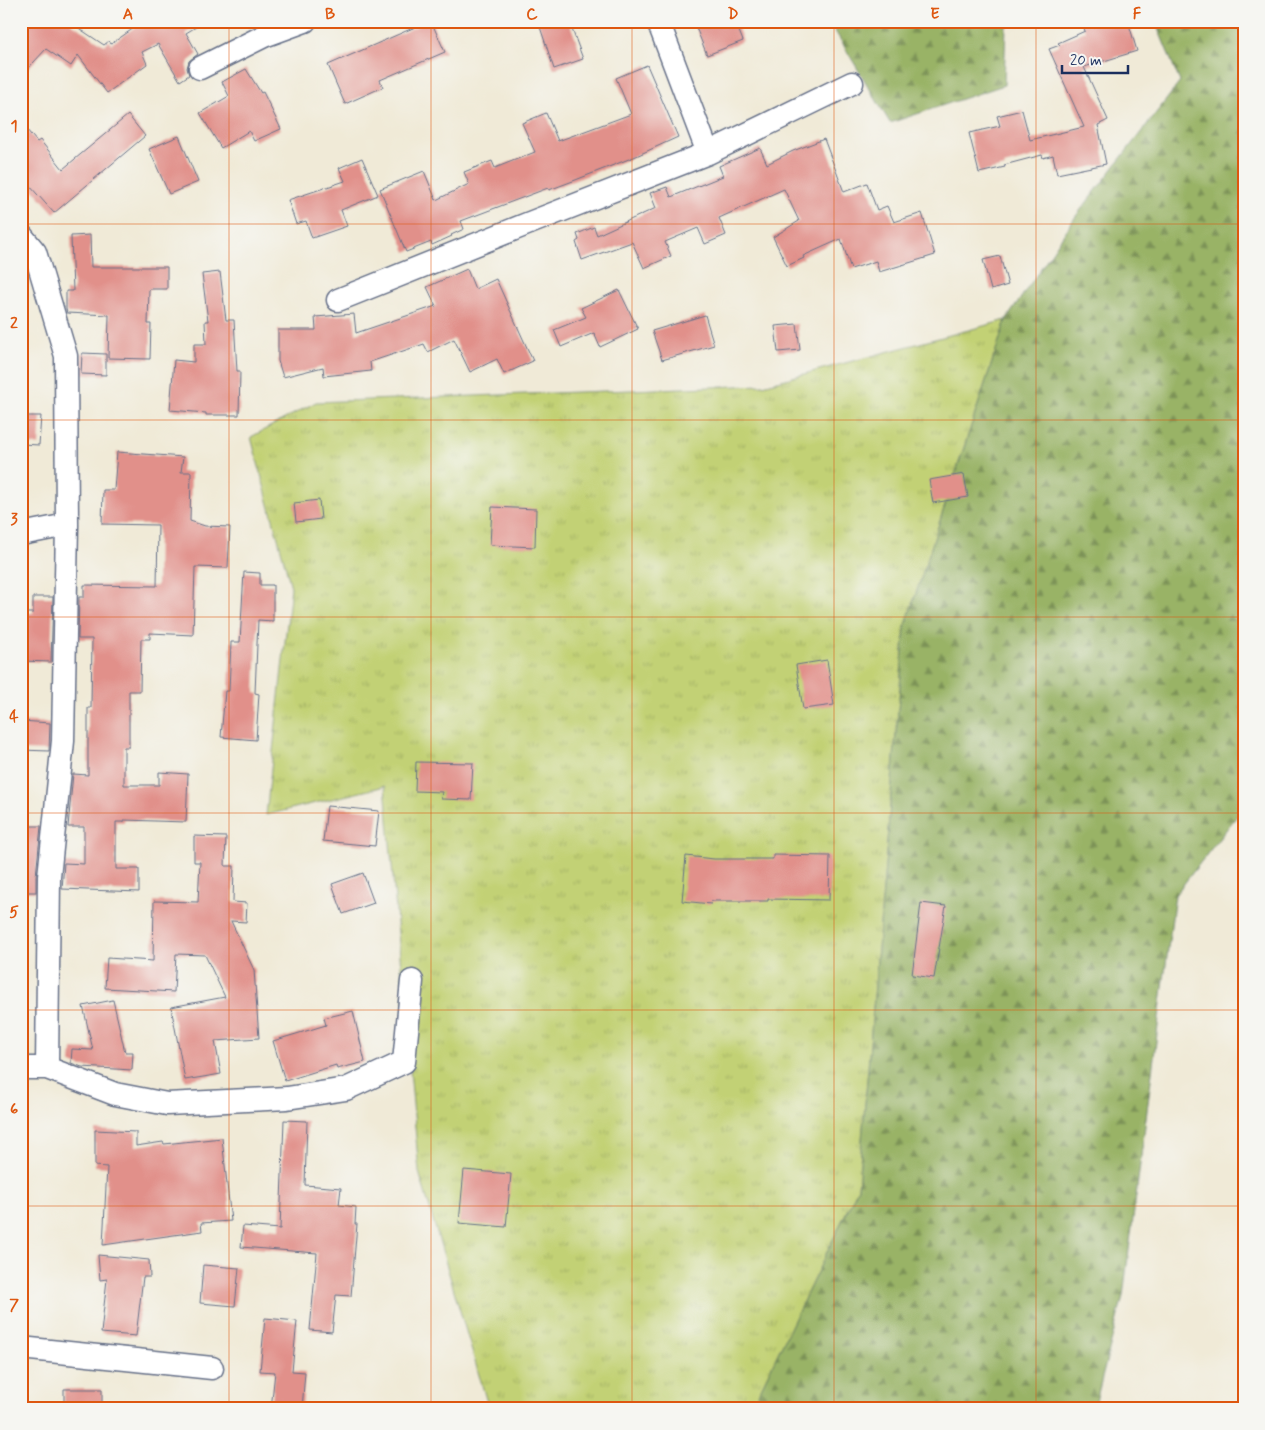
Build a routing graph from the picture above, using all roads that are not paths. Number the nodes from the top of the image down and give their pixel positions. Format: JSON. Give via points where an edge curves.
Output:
{"nodes":[{"id":1,"x":305,"y":21,"type":"edge"},
{"id":2,"x":658,"y":21,"type":"edge"},
{"id":3,"x":200,"y":68,"type":"dead end"},
{"id":4,"x":852,"y":83,"type":"dead end"},
{"id":5,"x":708,"y":154,"type":"junction"},
{"id":6,"x":21,"y":235,"type":"edge"},
{"id":7,"x":338,"y":300,"type":"dead end"},
{"id":8,"x":67,"y":526,"type":"junction"},
{"id":9,"x":21,"y":534,"type":"edge"},
{"id":10,"x":412,"y":981,"type":"dead end"},
{"id":11,"x":21,"y":1068,"type":"edge"},
{"id":12,"x":47,"y":1068,"type":"junction"},
{"id":13,"x":21,"y":1348,"type":"edge"},
{"id":14,"x":212,"y":1368,"type":"dead end"}],
"edges":[{"from":1,"to":3,"type":"street","via":[[264,36]]},
{"from":2,"to":5,"type":"street"},
{"from":4,"to":5,"type":"street"},
{"from":5,"to":7,"type":"street"},
{"from":6,"to":8,"type":"street","via":[[35,252],[66,356]]},
{"from":8,"to":9,"type":"street"},
{"from":8,"to":12,"type":"street","via":[[63,741],[49,877]]},
{"from":10,"to":12,"type":"street","via":[[404,1062],[346,1089],[286,1098],[167,1104],[115,1094]]},
{"from":11,"to":12,"type":"street"},
{"from":13,"to":14,"type":"street"}]}
